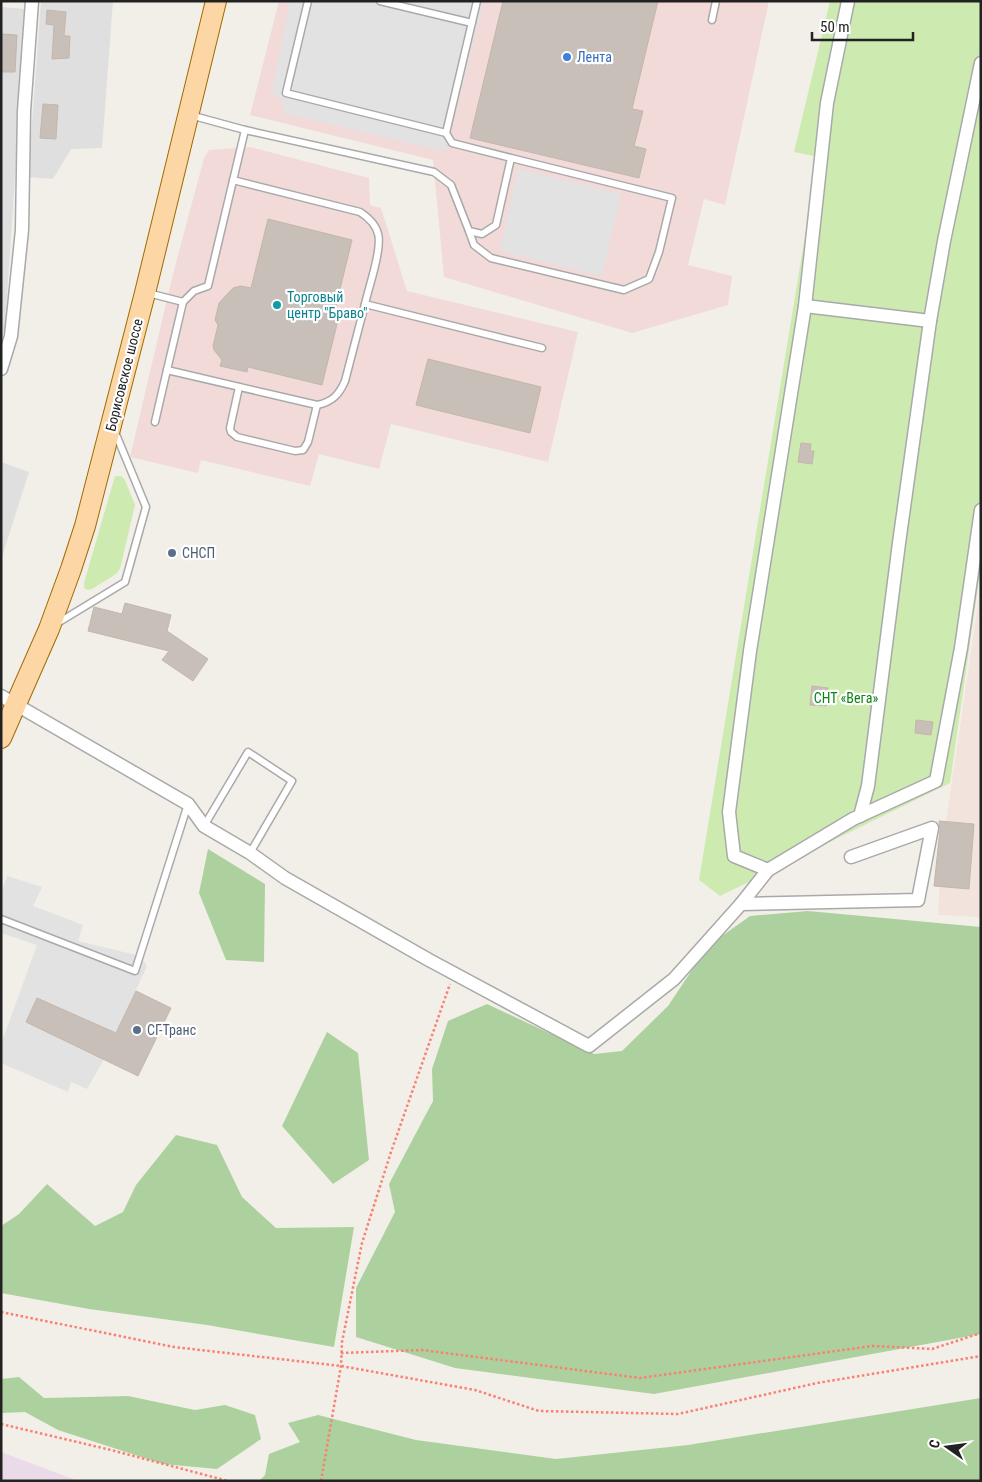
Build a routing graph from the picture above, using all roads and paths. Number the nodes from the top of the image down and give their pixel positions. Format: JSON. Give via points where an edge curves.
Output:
{"nodes":[{"id":1,"x":32,"y":1,"type":"edge"},
{"id":2,"x":216,"y":1,"type":"edge"},
{"id":3,"x":308,"y":1,"type":"edge"},
{"id":4,"x":380,"y":1,"type":"edge"},
{"id":5,"x":477,"y":1,"type":"edge"},
{"id":6,"x":716,"y":1,"type":"edge"},
{"id":7,"x":848,"y":1,"type":"edge"},
{"id":8,"x":712,"y":20,"type":"dead end"},
{"id":9,"x":472,"y":23,"type":"junction"},
{"id":10,"x":981,"y":63,"type":"edge"},
{"id":11,"x":189,"y":114,"type":"junction"},
{"id":12,"x":245,"y":130,"type":"junction"},
{"id":13,"x":446,"y":133,"type":"junction"},
{"id":14,"x":510,"y":158,"type":"junction"},
{"id":15,"x":233,"y":180,"type":"junction"},
{"id":16,"x":469,"y":232,"type":"junction"},
{"id":17,"x":145,"y":293,"type":"junction"},
{"id":18,"x":183,"y":302,"type":"junction"},
{"id":19,"x":365,"y":304,"type":"junction"},
{"id":20,"x":805,"y":306,"type":"junction"},
{"id":21,"x":930,"y":321,"type":"junction"},
{"id":22,"x":542,"y":348,"type":"dead end"},
{"id":23,"x":1,"y":369,"type":"edge"},
{"id":24,"x":167,"y":370,"type":"junction"},
{"id":25,"x":240,"y":387,"type":"junction"},
{"id":26,"x":316,"y":405,"type":"junction"},
{"id":27,"x":112,"y":422,"type":"junction"},
{"id":28,"x":155,"y":422,"type":"dead end"},
{"id":29,"x":981,"y":510,"type":"edge"},
{"id":30,"x":49,"y":629,"type":"junction"},
{"id":31,"x":8,"y":701,"type":"edge"},
{"id":32,"x":1,"y":738,"type":"edge"},
{"id":33,"x":188,"y":804,"type":"junction"},
{"id":34,"x":860,"y":816,"type":"junction"},
{"id":35,"x":204,"y":826,"type":"junction"},
{"id":36,"x":250,"y":853,"type":"junction"},
{"id":37,"x":851,"y":857,"type":"dead end"},
{"id":38,"x":768,"y":870,"type":"junction"},
{"id":39,"x":740,"y":904,"type":"junction"},
{"id":40,"x":1,"y":919,"type":"edge"},
{"id":41,"x":454,"y":974,"type":"junction"},
{"id":42,"x":1,"y":1312,"type":"edge"},
{"id":43,"x":981,"y":1333,"type":"edge"},
{"id":44,"x":341,"y":1353,"type":"junction"},
{"id":45,"x":981,"y":1356,"type":"edge"},
{"id":46,"x":341,"y":1366,"type":"junction"},
{"id":47,"x":1,"y":1424,"type":"edge"},
{"id":48,"x":228,"y":1481,"type":"edge"},
{"id":49,"x":321,"y":1481,"type":"edge"}],
"edges":[{"from":1,"to":23,"type":"street","via":[[24,111],[22,230],[11,336]]},
{"from":2,"to":11,"type":"main road","name":"Борисовское шоссе"},
{"from":3,"to":13,"type":"lane","via":[[286,93]]},
{"from":4,"to":9,"type":"lane"},
{"from":5,"to":9,"type":"lane"},
{"from":6,"to":8,"type":"lane"},
{"from":7,"to":20,"type":"street","via":[[827,103]]},
{"from":9,"to":13,"type":"lane"},
{"from":10,"to":21,"type":"street"},
{"from":11,"to":12,"type":"lane"},
{"from":11,"to":17,"type":"main road","name":"Борисовское шоссе"},
{"from":12,"to":15,"type":"lane"},
{"from":12,"to":16,"type":"lane","via":[[434,172],[451,185]]},
{"from":13,"to":14,"type":"lane","via":[[452,143]]},
{"from":14,"to":16,"type":"lane","via":[[496,225],[482,234]]},
{"from":14,"to":16,"type":"lane","via":[[672,198],[649,279],[624,290],[491,258],[474,245]]},
{"from":15,"to":18,"type":"lane","via":[[208,286],[194,291]]},
{"from":15,"to":19,"type":"lane","via":[[367,216],[379,233],[381,244]]},
{"from":17,"to":18,"type":"lane"},
{"from":17,"to":27,"type":"main road","name":"Борисовское шоссе"},
{"from":18,"to":24,"type":"lane"},
{"from":19,"to":22,"type":"lane"},
{"from":19,"to":26,"type":"lane","via":[[340,393],[332,400]]},
{"from":20,"to":21,"type":"street"},
{"from":20,"to":38,"type":"street","via":[[750,651],[729,812],[734,856]]},
{"from":21,"to":34,"type":"street","via":[[868,786]]},
{"from":24,"to":25,"type":"lane"},
{"from":24,"to":28,"type":"lane"},
{"from":25,"to":26,"type":"lane"},
{"from":25,"to":26,"type":"lane","via":[[230,428],[237,438],[303,450],[308,442]]},
{"from":27,"to":30,"type":"main road","name":"Борисовское шоссе","via":[[85,526]]},
{"from":27,"to":30,"type":"lane","via":[[146,507],[125,582]]},
{"from":29,"to":34,"type":"street","via":[[961,648],[936,781]]},
{"from":30,"to":31,"type":"main road","name":"Борисовское шоссе"},
{"from":31,"to":32,"type":"main road","name":"Борисовское шоссе"},
{"from":31,"to":33,"type":"street"},
{"from":33,"to":35,"type":"street"},
{"from":33,"to":40,"type":"lane","via":[[135,971]]},
{"from":34,"to":38,"type":"street"},
{"from":35,"to":36,"type":"street"},
{"from":35,"to":36,"type":"lane","via":[[248,752],[292,781]]},
{"from":36,"to":41,"type":"street","via":[[285,878]]},
{"from":37,"to":39,"type":"street","via":[[932,828],[918,900]]},
{"from":38,"to":39,"type":"street"},
{"from":39,"to":41,"type":"street","via":[[674,979],[589,1046]]},
{"from":41,"to":44,"type":"path","via":[[362,1244]]},
{"from":42,"to":46,"type":"path","via":[[174,1347]]},
{"from":43,"to":44,"type":"path","via":[[932,1349],[872,1346],[640,1378],[422,1350]]},
{"from":44,"to":46,"type":"path"},
{"from":45,"to":46,"type":"path","via":[[818,1384],[678,1414],[539,1411],[475,1390]]},
{"from":46,"to":49,"type":"path"},
{"from":47,"to":48,"type":"path"}]}
